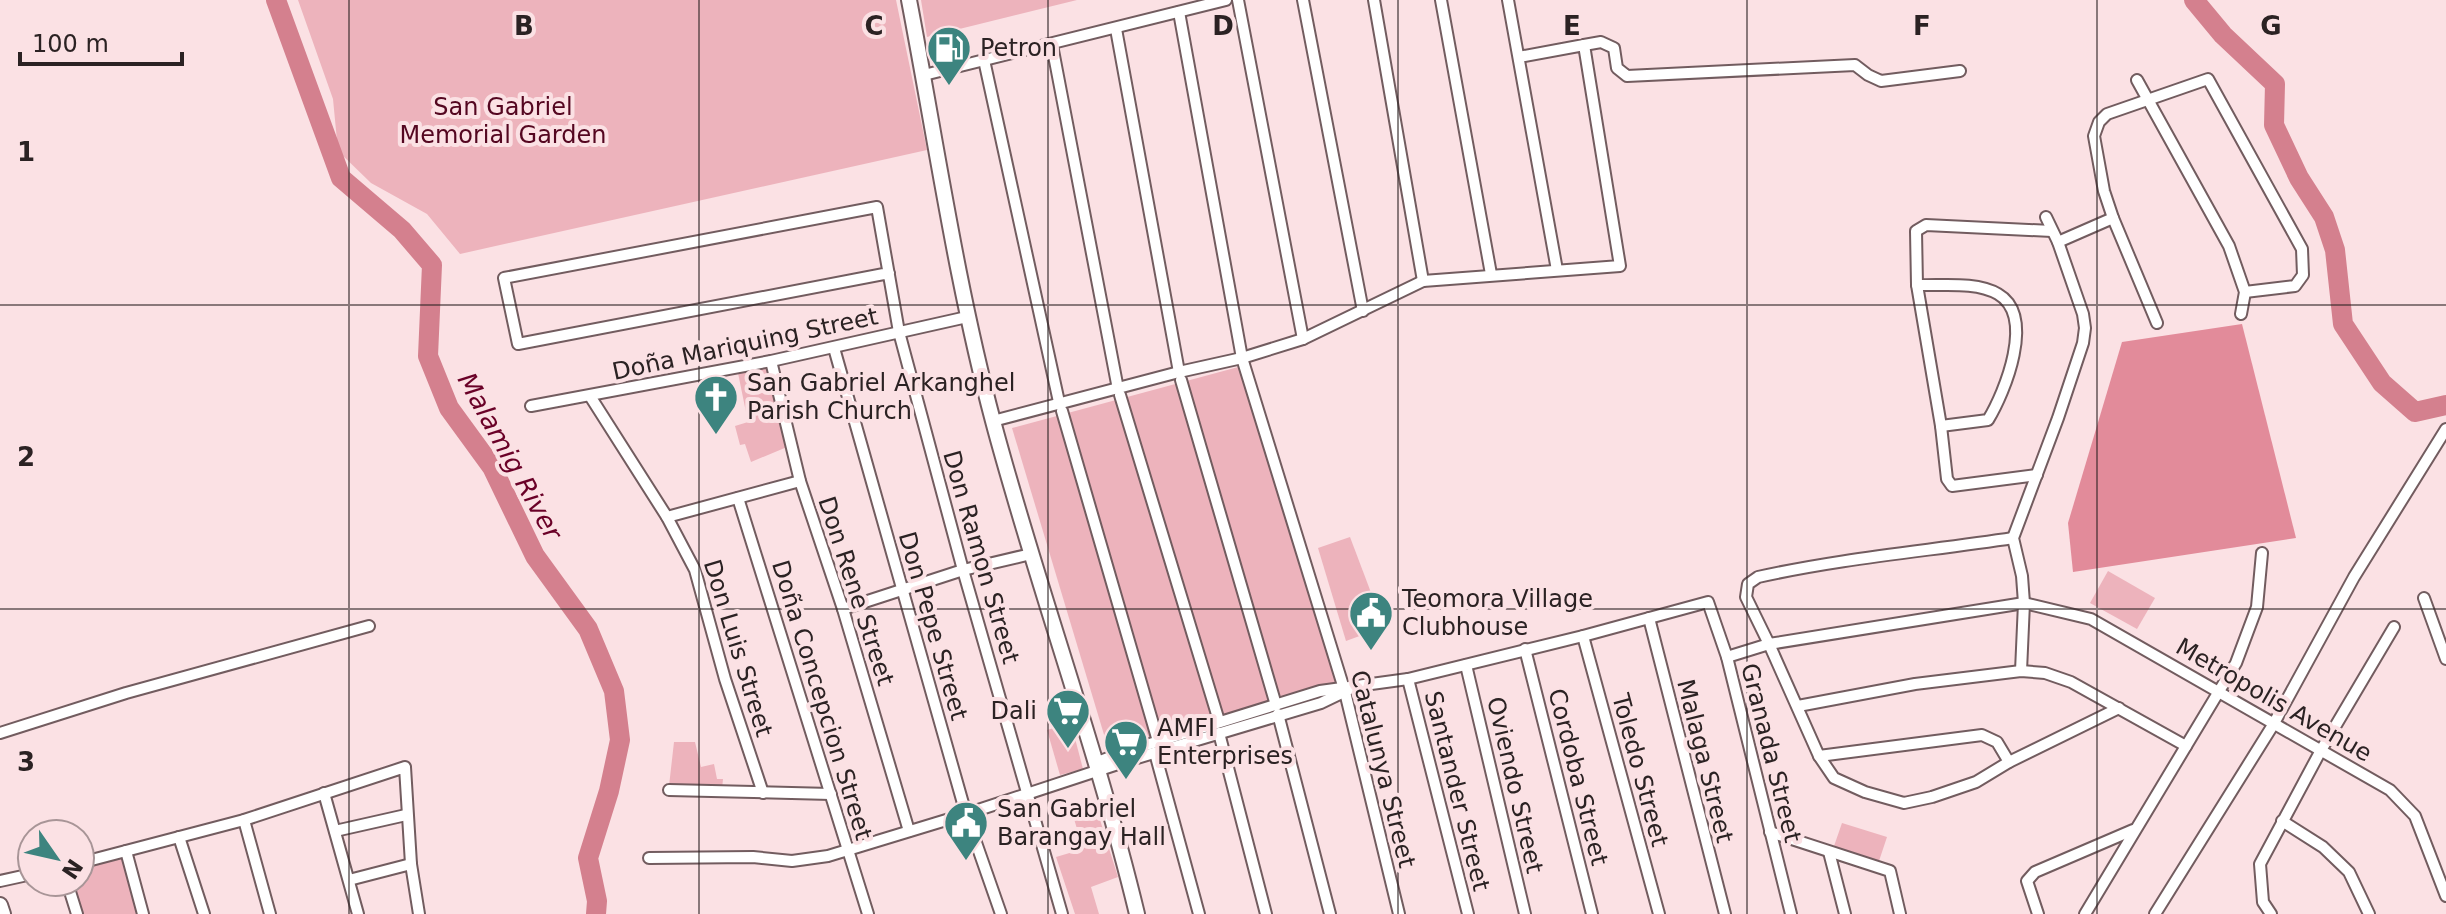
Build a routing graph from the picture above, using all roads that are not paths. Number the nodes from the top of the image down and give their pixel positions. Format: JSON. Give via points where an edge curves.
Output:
{"nodes":[{"id":1,"x":909,"y":0,"type":"edge"},
{"id":2,"x":1226,"y":0,"type":"edge"},
{"id":3,"x":1238,"y":0,"type":"edge"},
{"id":4,"x":1303,"y":0,"type":"edge"},
{"id":5,"x":1374,"y":0,"type":"edge"},
{"id":6,"x":1441,"y":0,"type":"edge"},
{"id":7,"x":1508,"y":0,"type":"edge"},
{"id":8,"x":1179,"y":12,"type":"junction"},
{"id":9,"x":1116,"y":29,"type":"junction"},
{"id":10,"x":1052,"y":45,"type":"junction"},
{"id":11,"x":1584,"y":45,"type":"junction"},
{"id":12,"x":1519,"y":57,"type":"junction"},
{"id":13,"x":984,"y":60,"type":"junction"},
{"id":14,"x":1960,"y":71,"type":"dead end"},
{"id":15,"x":924,"y":75,"type":"junction"},
{"id":16,"x":2137,"y":80,"type":"dead end"},
{"id":17,"x":2148,"y":98,"type":"junction"},
{"id":18,"x":2046,"y":217,"type":"dead end"},
{"id":19,"x":2113,"y":218,"type":"junction"},
{"id":20,"x":2052,"y":231,"type":"junction"},
{"id":21,"x":2058,"y":242,"type":"junction"},
{"id":22,"x":1557,"y":270,"type":"junction"},
{"id":23,"x":889,"y":273,"type":"junction"},
{"id":24,"x":1491,"y":274,"type":"junction"},
{"id":25,"x":1423,"y":281,"type":"junction"},
{"id":26,"x":1917,"y":285,"type":"junction"},
{"id":27,"x":2245,"y":292,"type":"junction"},
{"id":28,"x":1363,"y":311,"type":"junction"},
{"id":29,"x":2241,"y":314,"type":"dead end"},
{"id":30,"x":967,"y":317,"type":"junction"},
{"id":31,"x":2157,"y":323,"type":"dead end"},
{"id":32,"x":899,"y":332,"type":"junction"},
{"id":33,"x":1303,"y":339,"type":"junction"},
{"id":34,"x":834,"y":348,"type":"junction"},
{"id":35,"x":1242,"y":358,"type":"junction"},
{"id":36,"x":771,"y":361,"type":"junction"},
{"id":37,"x":1180,"y":376,"type":"junction"},
{"id":38,"x":1119,"y":392,"type":"junction"},
{"id":39,"x":590,"y":396,"type":"junction"},
{"id":40,"x":531,"y":406,"type":"dead end"},
{"id":41,"x":1060,"y":406,"type":"junction"},
{"id":42,"x":993,"y":421,"type":"junction"},
{"id":43,"x":1941,"y":426,"type":"junction"},
{"id":44,"x":2446,"y":429,"type":"edge"},
{"id":45,"x":2037,"y":475,"type":"junction"},
{"id":46,"x":800,"y":481,"type":"junction"},
{"id":47,"x":738,"y":498,"type":"junction"},
{"id":48,"x":667,"y":517,"type":"junction"},
{"id":49,"x":2013,"y":538,"type":"junction"},
{"id":50,"x":2262,"y":553,"type":"dead end"},
{"id":51,"x":1031,"y":554,"type":"junction"},
{"id":52,"x":963,"y":570,"type":"junction"},
{"id":53,"x":902,"y":591,"type":"junction"},
{"id":54,"x":2424,"y":598,"type":"dead end"},
{"id":55,"x":2024,"y":603,"type":"junction"},
{"id":56,"x":843,"y":609,"type":"junction"},
{"id":57,"x":1649,"y":618,"type":"junction"},
{"id":58,"x":369,"y":626,"type":"dead end"},
{"id":59,"x":2441,"y":626,"type":"edge"},
{"id":60,"x":2394,"y":627,"type":"dead end"},
{"id":61,"x":1583,"y":636,"type":"junction"},
{"id":62,"x":1769,"y":644,"type":"junction"},
{"id":63,"x":1525,"y":649,"type":"junction"},
{"id":64,"x":1727,"y":657,"type":"junction"},
{"id":65,"x":2446,"y":659,"type":"edge"},
{"id":66,"x":1466,"y":665,"type":"junction"},
{"id":67,"x":2021,"y":671,"type":"junction"},
{"id":68,"x":1408,"y":679,"type":"junction"},
{"id":69,"x":1347,"y":689,"type":"junction"},
{"id":70,"x":2220,"y":692,"type":"junction"},
{"id":71,"x":1798,"y":706,"type":"junction"},
{"id":72,"x":2119,"y":708,"type":"junction"},
{"id":73,"x":1277,"y":710,"type":"junction"},
{"id":74,"x":2273,"y":725,"type":"junction"},
{"id":75,"x":1219,"y":727,"type":"junction"},
{"id":76,"x":0,"y":733,"type":"edge"},
{"id":77,"x":1158,"y":741,"type":"junction"},
{"id":78,"x":2186,"y":746,"type":"junction"},
{"id":79,"x":2320,"y":752,"type":"junction"},
{"id":80,"x":1155,"y":753,"type":"junction"},
{"id":81,"x":1819,"y":756,"type":"junction"},
{"id":82,"x":2009,"y":762,"type":"junction"},
{"id":83,"x":1096,"y":768,"type":"junction"},
{"id":84,"x":669,"y":790,"type":"dead end"},
{"id":85,"x":324,"y":793,"type":"junction"},
{"id":86,"x":763,"y":793,"type":"junction"},
{"id":87,"x":831,"y":794,"type":"junction"},
{"id":88,"x":1028,"y":794,"type":"junction"},
{"id":89,"x":966,"y":814,"type":"junction"},
{"id":90,"x":406,"y":815,"type":"junction"},
{"id":91,"x":244,"y":820,"type":"junction"},
{"id":92,"x":2282,"y":821,"type":"junction"},
{"id":93,"x":2133,"y":830,"type":"junction"},
{"id":94,"x":335,"y":831,"type":"junction"},
{"id":95,"x":909,"y":831,"type":"junction"},
{"id":96,"x":1770,"y":832,"type":"junction"},
{"id":97,"x":179,"y":837,"type":"junction"},
{"id":98,"x":848,"y":849,"type":"junction"},
{"id":99,"x":126,"y":851,"type":"junction"},
{"id":100,"x":1829,"y":852,"type":"junction"},
{"id":101,"x":649,"y":858,"type":"dead end"},
{"id":102,"x":96,"y":859,"type":"edge"},
{"id":103,"x":411,"y":864,"type":"junction"},
{"id":104,"x":349,"y":880,"type":"junction"},
{"id":105,"x":2446,"y":896,"type":"edge"},
{"id":106,"x":0,"y":905,"type":"edge"},
{"id":107,"x":3,"y":914,"type":"edge"},
{"id":108,"x":143,"y":914,"type":"edge"},
{"id":109,"x":204,"y":914,"type":"edge"},
{"id":110,"x":270,"y":914,"type":"edge"},
{"id":111,"x":358,"y":914,"type":"edge"},
{"id":112,"x":419,"y":914,"type":"edge"},
{"id":113,"x":868,"y":914,"type":"edge"},
{"id":114,"x":1001,"y":914,"type":"edge"},
{"id":115,"x":1062,"y":914,"type":"edge"},
{"id":116,"x":1137,"y":914,"type":"edge"},
{"id":117,"x":1199,"y":914,"type":"edge"},
{"id":118,"x":1266,"y":914,"type":"edge"},
{"id":119,"x":1330,"y":914,"type":"edge"},
{"id":120,"x":1399,"y":914,"type":"edge"},
{"id":121,"x":1468,"y":914,"type":"edge"},
{"id":122,"x":1525,"y":914,"type":"edge"},
{"id":123,"x":1592,"y":914,"type":"edge"},
{"id":124,"x":1659,"y":914,"type":"edge"},
{"id":125,"x":1725,"y":914,"type":"edge"},
{"id":126,"x":1791,"y":914,"type":"edge"},
{"id":127,"x":1845,"y":914,"type":"edge"},
{"id":128,"x":1900,"y":914,"type":"edge"},
{"id":129,"x":2038,"y":914,"type":"edge"},
{"id":130,"x":2085,"y":914,"type":"edge"},
{"id":131,"x":2155,"y":914,"type":"edge"},
{"id":132,"x":2271,"y":914,"type":"edge"},
{"id":133,"x":2369,"y":914,"type":"edge"}],
"edges":[{"from":1,"to":15,"type":"street"},
{"from":2,"to":8,"type":"street"},
{"from":3,"to":33,"type":"street"},
{"from":4,"to":28,"type":"street"},
{"from":5,"to":25,"type":"street"},
{"from":6,"to":24,"type":"street"},
{"from":7,"to":12,"type":"street"},
{"from":8,"to":9,"type":"street"},
{"from":8,"to":35,"type":"street","name":"Catalunya Street"},
{"from":9,"to":10,"type":"street"},
{"from":9,"to":37,"type":"street"},
{"from":10,"to":13,"type":"street"},
{"from":10,"to":38,"type":"street"},
{"from":11,"to":12,"type":"street"},
{"from":11,"to":14,"type":"street","via":[[1601,42],[1614,48],[1617,68],[1627,76],[1855,65],[1881,81]]},
{"from":11,"to":22,"type":"street","via":[[1620,266]]},
{"from":12,"to":22,"type":"street"},
{"from":13,"to":15,"type":"street"},
{"from":13,"to":41,"type":"street"},
{"from":15,"to":30,"type":"street"},
{"from":16,"to":17,"type":"street"},
{"from":17,"to":19,"type":"street","via":[[2107,114],[2096,129]]},
{"from":17,"to":27,"type":"street","via":[[2229,246]]},
{"from":17,"to":27,"type":"street","via":[[2208,79],[2302,249],[2303,275],[2295,286]]},
{"from":18,"to":20,"type":"street"},
{"from":19,"to":21,"type":"street"},
{"from":19,"to":31,"type":"street"},
{"from":20,"to":21,"type":"street"},
{"from":20,"to":26,"type":"street","via":[[1922,226],[1916,231]]},
{"from":21,"to":45,"type":"street","via":[[2085,328]]},
{"from":22,"to":24,"type":"street"},
{"from":23,"to":23,"type":"street","name":"Don Ramon Street","via":[[518,344],[504,278],[877,207]]},
{"from":23,"to":32,"type":"street","name":"Don Ramon Street"},
{"from":24,"to":25,"type":"street"},
{"from":25,"to":28,"type":"street"},
{"from":26,"to":43,"type":"street"},
{"from":26,"to":43,"type":"street","via":[[1997,293],[2010,304],[2017,325],[2013,360],[1988,420]]},
{"from":27,"to":29,"type":"street"},
{"from":28,"to":33,"type":"street"},
{"from":30,"to":32,"type":"street","name":"Doña Mariquing Street"},
{"from":30,"to":42,"type":"street"},
{"from":32,"to":34,"type":"street","name":"Doña Mariquing Street"},
{"from":32,"to":52,"type":"street","name":"Don Ramon Street"},
{"from":33,"to":35,"type":"street"},
{"from":34,"to":36,"type":"street","name":"Doña Mariquing Street"},
{"from":34,"to":53,"type":"street","name":"Don Pepe Street"},
{"from":35,"to":37,"type":"street"},
{"from":35,"to":69,"type":"street","name":"Catalunya Street"},
{"from":36,"to":39,"type":"street","name":"Doña Mariquing Street"},
{"from":36,"to":46,"type":"street","name":"Don Rene Street"},
{"from":37,"to":38,"type":"street"},
{"from":37,"to":73,"type":"street"},
{"from":38,"to":41,"type":"street"},
{"from":38,"to":75,"type":"street"},
{"from":39,"to":40,"type":"street","name":"Doña Mariquing Street"},
{"from":39,"to":48,"type":"street","name":"Don Luis Street"},
{"from":41,"to":42,"type":"street"},
{"from":41,"to":77,"type":"street"},
{"from":42,"to":51,"type":"street"},
{"from":43,"to":45,"type":"street","via":[[1952,486]]},
{"from":44,"to":74,"type":"street","via":[[2354,577]]},
{"from":45,"to":49,"type":"street"},
{"from":46,"to":47,"type":"street"},
{"from":46,"to":56,"type":"street","name":"Don Rene Street"},
{"from":47,"to":48,"type":"street"},
{"from":47,"to":87,"type":"street","name":"Doña Concepcion Street"},
{"from":48,"to":86,"type":"street","name":"Don Luis Street","via":[[699,581]]},
{"from":49,"to":55,"type":"street"},
{"from":49,"to":62,"type":"street","via":[[1758,577],[1748,584],[1746,597]]},
{"from":50,"to":70,"type":"street","via":[[2255,616]]},
{"from":51,"to":52,"type":"street"},
{"from":51,"to":83,"type":"street"},
{"from":52,"to":53,"type":"street"},
{"from":52,"to":88,"type":"street","name":"Don Ramon Street"},
{"from":53,"to":56,"type":"street"},
{"from":53,"to":89,"type":"street","name":"Don Pepe Street"},
{"from":54,"to":59,"type":"street"},
{"from":55,"to":62,"type":"street"},
{"from":55,"to":67,"type":"street"},
{"from":55,"to":70,"type":"street","name":"Metropolis Avenue","via":[[2091,619]]},
{"from":56,"to":95,"type":"street","name":"Don Rene Street"},
{"from":57,"to":61,"type":"street"},
{"from":57,"to":64,"type":"street","name":"Granada Street","via":[[1708,602]]},
{"from":57,"to":125,"type":"street","name":"Malaga Street"},
{"from":58,"to":76,"type":"street"},
{"from":59,"to":65,"type":"street"},
{"from":60,"to":79,"type":"street"},
{"from":61,"to":63,"type":"street"},
{"from":61,"to":124,"type":"street","name":"Toledo Street"},
{"from":62,"to":64,"type":"street"},
{"from":62,"to":71,"type":"street"},
{"from":63,"to":66,"type":"street"},
{"from":63,"to":123,"type":"street","name":"Cordoba Street"},
{"from":64,"to":96,"type":"street","name":"Granada Street"},
{"from":66,"to":68,"type":"street"},
{"from":66,"to":122,"type":"street","name":"Oviendo Street"},
{"from":67,"to":71,"type":"street"},
{"from":67,"to":72,"type":"street","via":[[2071,682]]},
{"from":68,"to":69,"type":"street"},
{"from":68,"to":121,"type":"street","name":"Santander Street"},
{"from":69,"to":73,"type":"street","via":[[1320,691]]},
{"from":69,"to":120,"type":"street","name":"Catalunya Street"},
{"from":70,"to":74,"type":"street","name":"Metropolis Avenue"},
{"from":70,"to":78,"type":"street"},
{"from":71,"to":81,"type":"street"},
{"from":72,"to":78,"type":"street"},
{"from":72,"to":82,"type":"street"},
{"from":73,"to":75,"type":"street"},
{"from":73,"to":119,"type":"street"},
{"from":74,"to":79,"type":"street","name":"Metropolis Avenue"},
{"from":74,"to":131,"type":"street"},
{"from":75,"to":77,"type":"street"},
{"from":75,"to":80,"type":"street"},
{"from":75,"to":118,"type":"street"},
{"from":77,"to":83,"type":"street"},
{"from":78,"to":93,"type":"street"},
{"from":79,"to":92,"type":"street"},
{"from":79,"to":105,"type":"street","name":"Metropolis Avenue","via":[[2390,790],[2415,816]]},
{"from":80,"to":83,"type":"street"},
{"from":80,"to":117,"type":"street"},
{"from":81,"to":82,"type":"street","via":[[1982,735],[1997,742]]},
{"from":81,"to":82,"type":"street","via":[[1834,778],[1904,803],[1976,782]]},
{"from":83,"to":88,"type":"street"},
{"from":83,"to":116,"type":"street"},
{"from":84,"to":86,"type":"street"},
{"from":85,"to":90,"type":"street","via":[[405,767]]},
{"from":85,"to":91,"type":"street"},
{"from":85,"to":94,"type":"street"},
{"from":86,"to":87,"type":"street"},
{"from":87,"to":98,"type":"street","name":"Doña Concepcion Street"},
{"from":88,"to":89,"type":"street"},
{"from":88,"to":115,"type":"street","name":"Don Ramon Street"},
{"from":89,"to":95,"type":"street"},
{"from":89,"to":114,"type":"street","name":"Don Pepe Street"},
{"from":90,"to":94,"type":"street"},
{"from":90,"to":103,"type":"street"},
{"from":91,"to":97,"type":"street"},
{"from":91,"to":110,"type":"street"},
{"from":92,"to":132,"type":"street","via":[[2260,864],[2263,902]]},
{"from":92,"to":133,"type":"street","via":[[2323,847],[2349,872]]},
{"from":93,"to":129,"type":"street","via":[[2035,872],[2027,881]]},
{"from":93,"to":130,"type":"street"},
{"from":94,"to":104,"type":"street"},
{"from":95,"to":98,"type":"street"},
{"from":96,"to":100,"type":"street"},
{"from":96,"to":126,"type":"street","name":"Granada Street"},
{"from":97,"to":99,"type":"street"},
{"from":97,"to":109,"type":"street"},
{"from":98,"to":101,"type":"street","via":[[811,860]]},
{"from":98,"to":113,"type":"street","name":"Doña Concepcion Street"},
{"from":99,"to":102,"type":"street"},
{"from":99,"to":108,"type":"street"},
{"from":100,"to":127,"type":"street"},
{"from":100,"to":128,"type":"street","via":[[1890,871]]},
{"from":103,"to":104,"type":"street"},
{"from":103,"to":112,"type":"street"},
{"from":104,"to":111,"type":"street"},
{"from":106,"to":107,"type":"street"}]}
